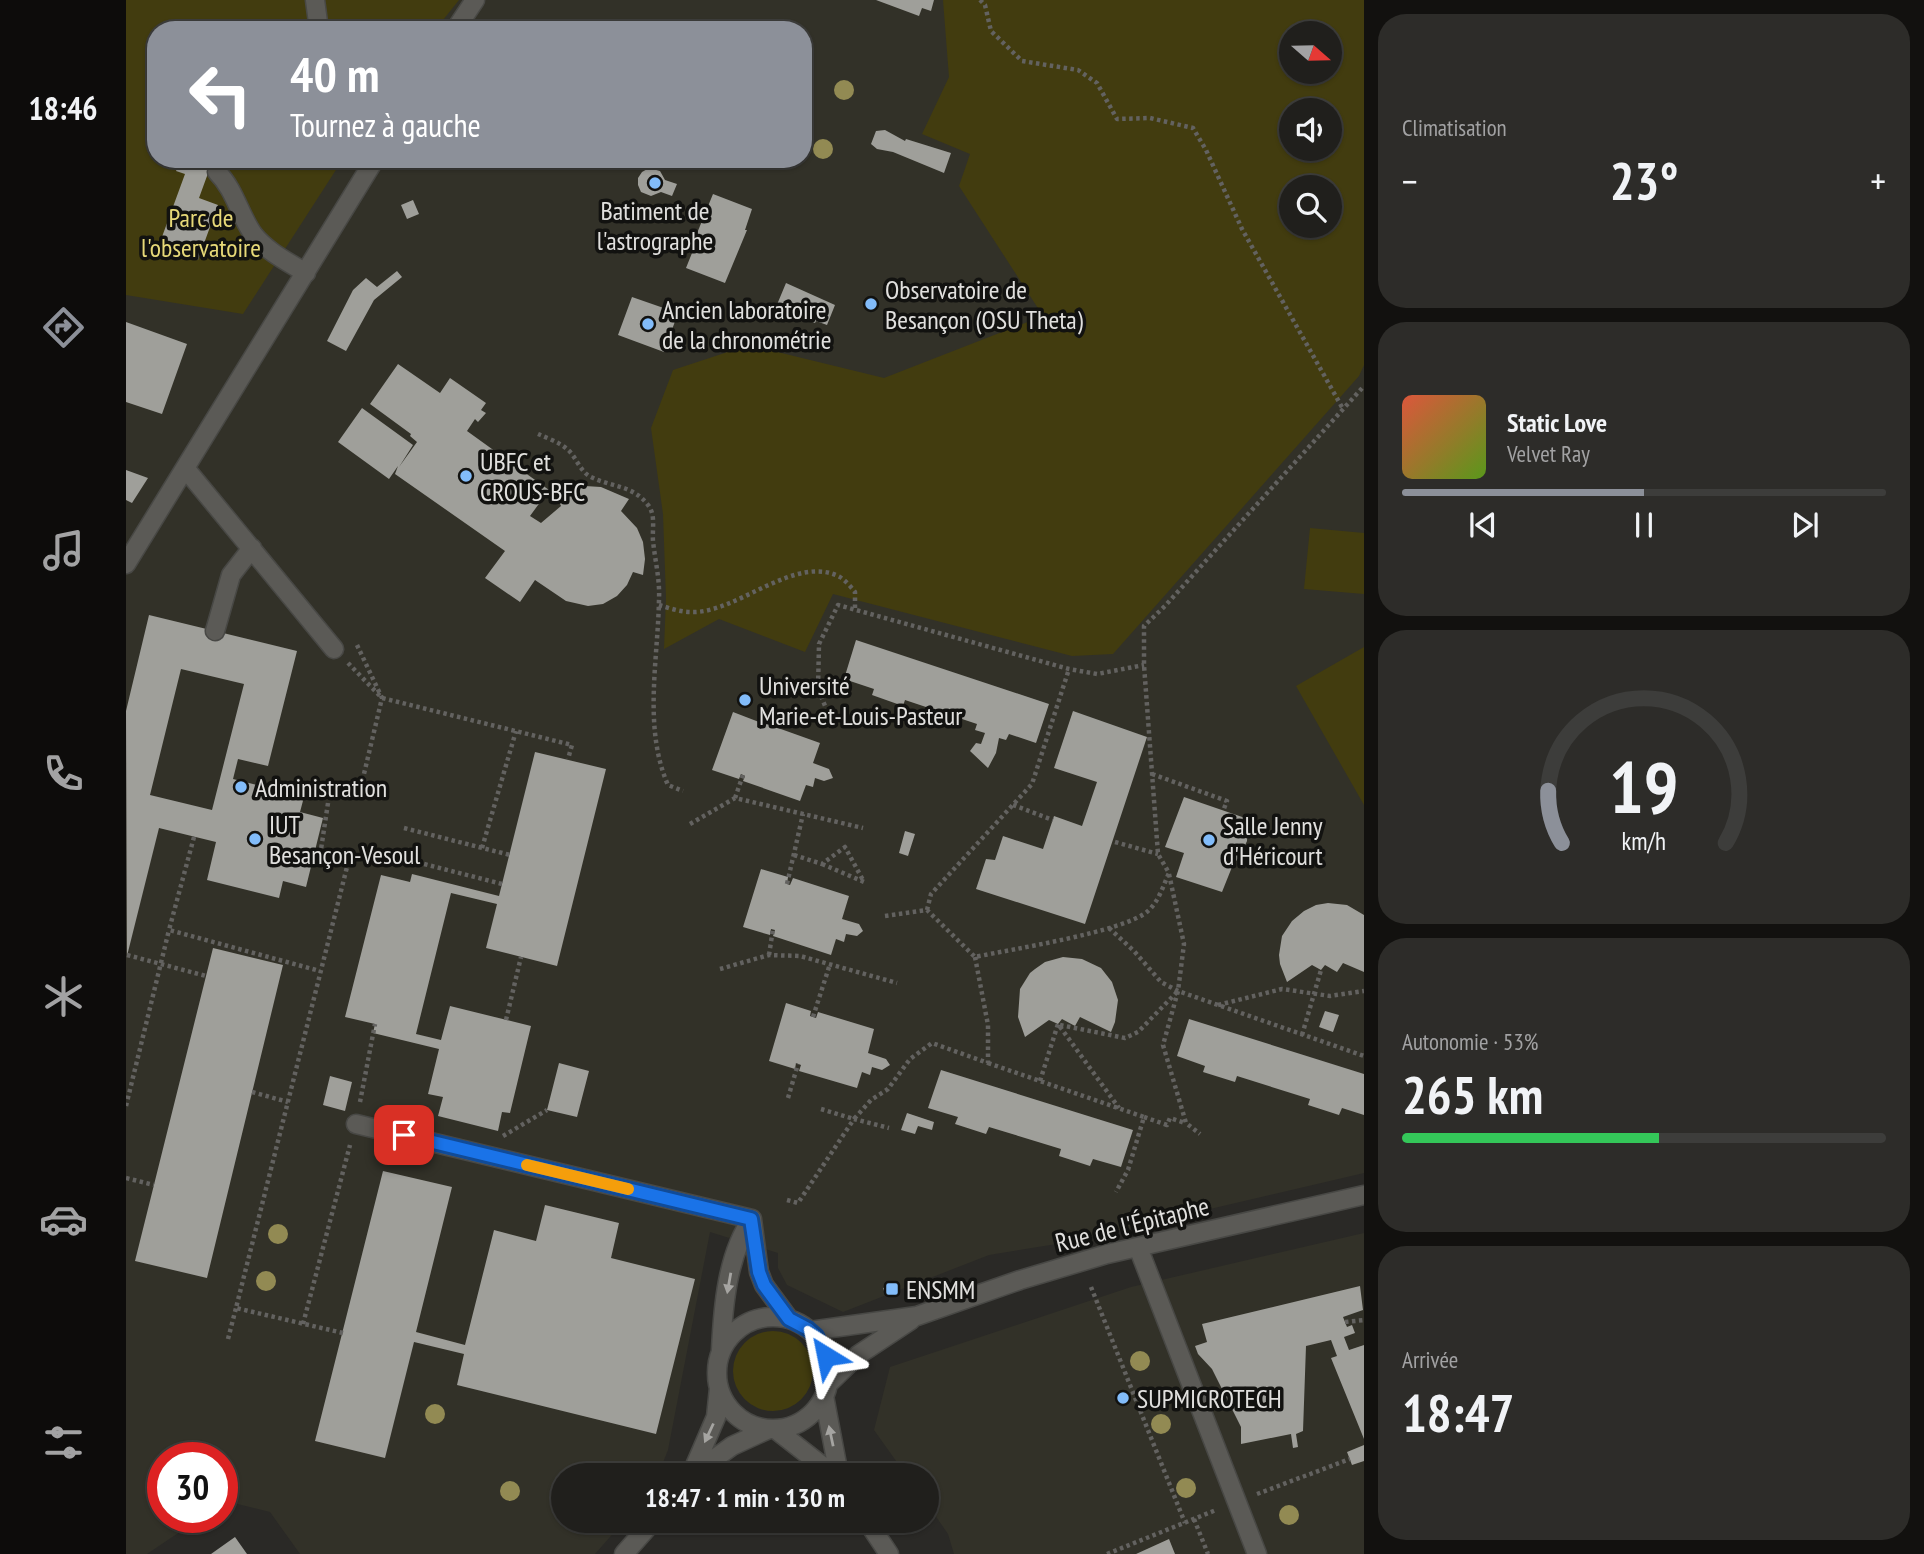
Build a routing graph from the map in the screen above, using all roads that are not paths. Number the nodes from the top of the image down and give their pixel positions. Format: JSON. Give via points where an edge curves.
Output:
{"nodes":[{"id":1,"x":315,"y":0,"type":"edge"},
{"id":2,"x":475,"y":0,"type":"edge"},
{"id":3,"x":318,"y":21,"type":"edge"},
{"id":4,"x":461,"y":21,"type":"edge"},
{"id":5,"x":370,"y":168,"type":"edge"},
{"id":6,"x":217,"y":172,"type":"dead end"},
{"id":7,"x":306,"y":273,"type":"junction"},
{"id":8,"x":185,"y":468,"type":"junction"},
{"id":9,"x":252,"y":548,"type":"junction"},
{"id":10,"x":126,"y":564,"type":"edge"},
{"id":11,"x":215,"y":631,"type":"dead end"},
{"id":12,"x":334,"y":649,"type":"road end"},
{"id":13,"x":356,"y":1124,"type":"road end"},
{"id":14,"x":1364,"y":1195,"type":"edge"},
{"id":15,"x":751,"y":1219,"type":"junction"},
{"id":16,"x":1138,"y":1247,"type":"junction"},
{"id":17,"x":917,"y":1316,"type":"junction"},
{"id":18,"x":789,"y":1319,"type":"junction"},
{"id":19,"x":810,"y":1331,"type":"junction"},
{"id":20,"x":721,"y":1351,"type":"junction"},
{"id":21,"x":719,"y":1388,"type":"junction"},
{"id":22,"x":826,"y":1391,"type":"junction"},
{"id":23,"x":772,"y":1429,"type":"junction"},
{"id":24,"x":696,"y":1463,"type":"edge"},
{"id":25,"x":707,"y":1463,"type":"edge"},
{"id":26,"x":819,"y":1463,"type":"edge"},
{"id":27,"x":835,"y":1463,"type":"edge"},
{"id":28,"x":642,"y":1533,"type":"edge"},
{"id":29,"x":875,"y":1533,"type":"edge"},
{"id":30,"x":624,"y":1554,"type":"edge"},
{"id":31,"x":890,"y":1554,"type":"edge"},
{"id":32,"x":1257,"y":1554,"type":"edge"}],
"edges":[{"from":1,"to":3,"type":"street"},
{"from":2,"to":4,"type":"street"},
{"from":5,"to":7,"type":"street"},
{"from":6,"to":7,"type":"street","via":[[237,199],[253,234]]},
{"from":7,"to":8,"type":"street"},
{"from":8,"to":9,"type":"street"},
{"from":8,"to":10,"type":"street"},
{"from":9,"to":11,"type":"street","via":[[231,575]]},
{"from":9,"to":12,"type":"street"},
{"from":13,"to":15,"type":"street"},
{"from":14,"to":16,"type":"street","name":"Rue de l'Épitaphe"},
{"from":15,"to":18,"type":"street","via":[[759,1272]]},
{"from":15,"to":20,"type":"street","one_way":true,"via":[[734,1259]]},
{"from":16,"to":17,"type":"street","name":"Rue de l'Épitaphe","via":[[1020,1280]]},
{"from":16,"to":32,"type":"street"},
{"from":17,"to":19,"type":"street","name":"Rue de l'Épitaphe"},
{"from":17,"to":22,"type":"street","name":"Rue de l'Épitaphe","via":[[858,1354]]},
{"from":18,"to":19,"type":"street"},
{"from":18,"to":20,"type":"street","via":[[754,1320],[731,1335]]},
{"from":19,"to":22,"type":"street","via":[[826,1356]]},
{"from":20,"to":21,"type":"street"},
{"from":21,"to":23,"type":"street","via":[[738,1416]]},
{"from":21,"to":24,"type":"street","one_way":true,"via":[[716,1417]]},
{"from":22,"to":23,"type":"street","via":[[804,1419]]},
{"from":27,"to":22,"type":"street","one_way":true},
{"from":23,"to":25,"type":"street"},
{"from":23,"to":26,"type":"street"},
{"from":28,"to":30,"type":"street"},
{"from":29,"to":31,"type":"street"}]}
